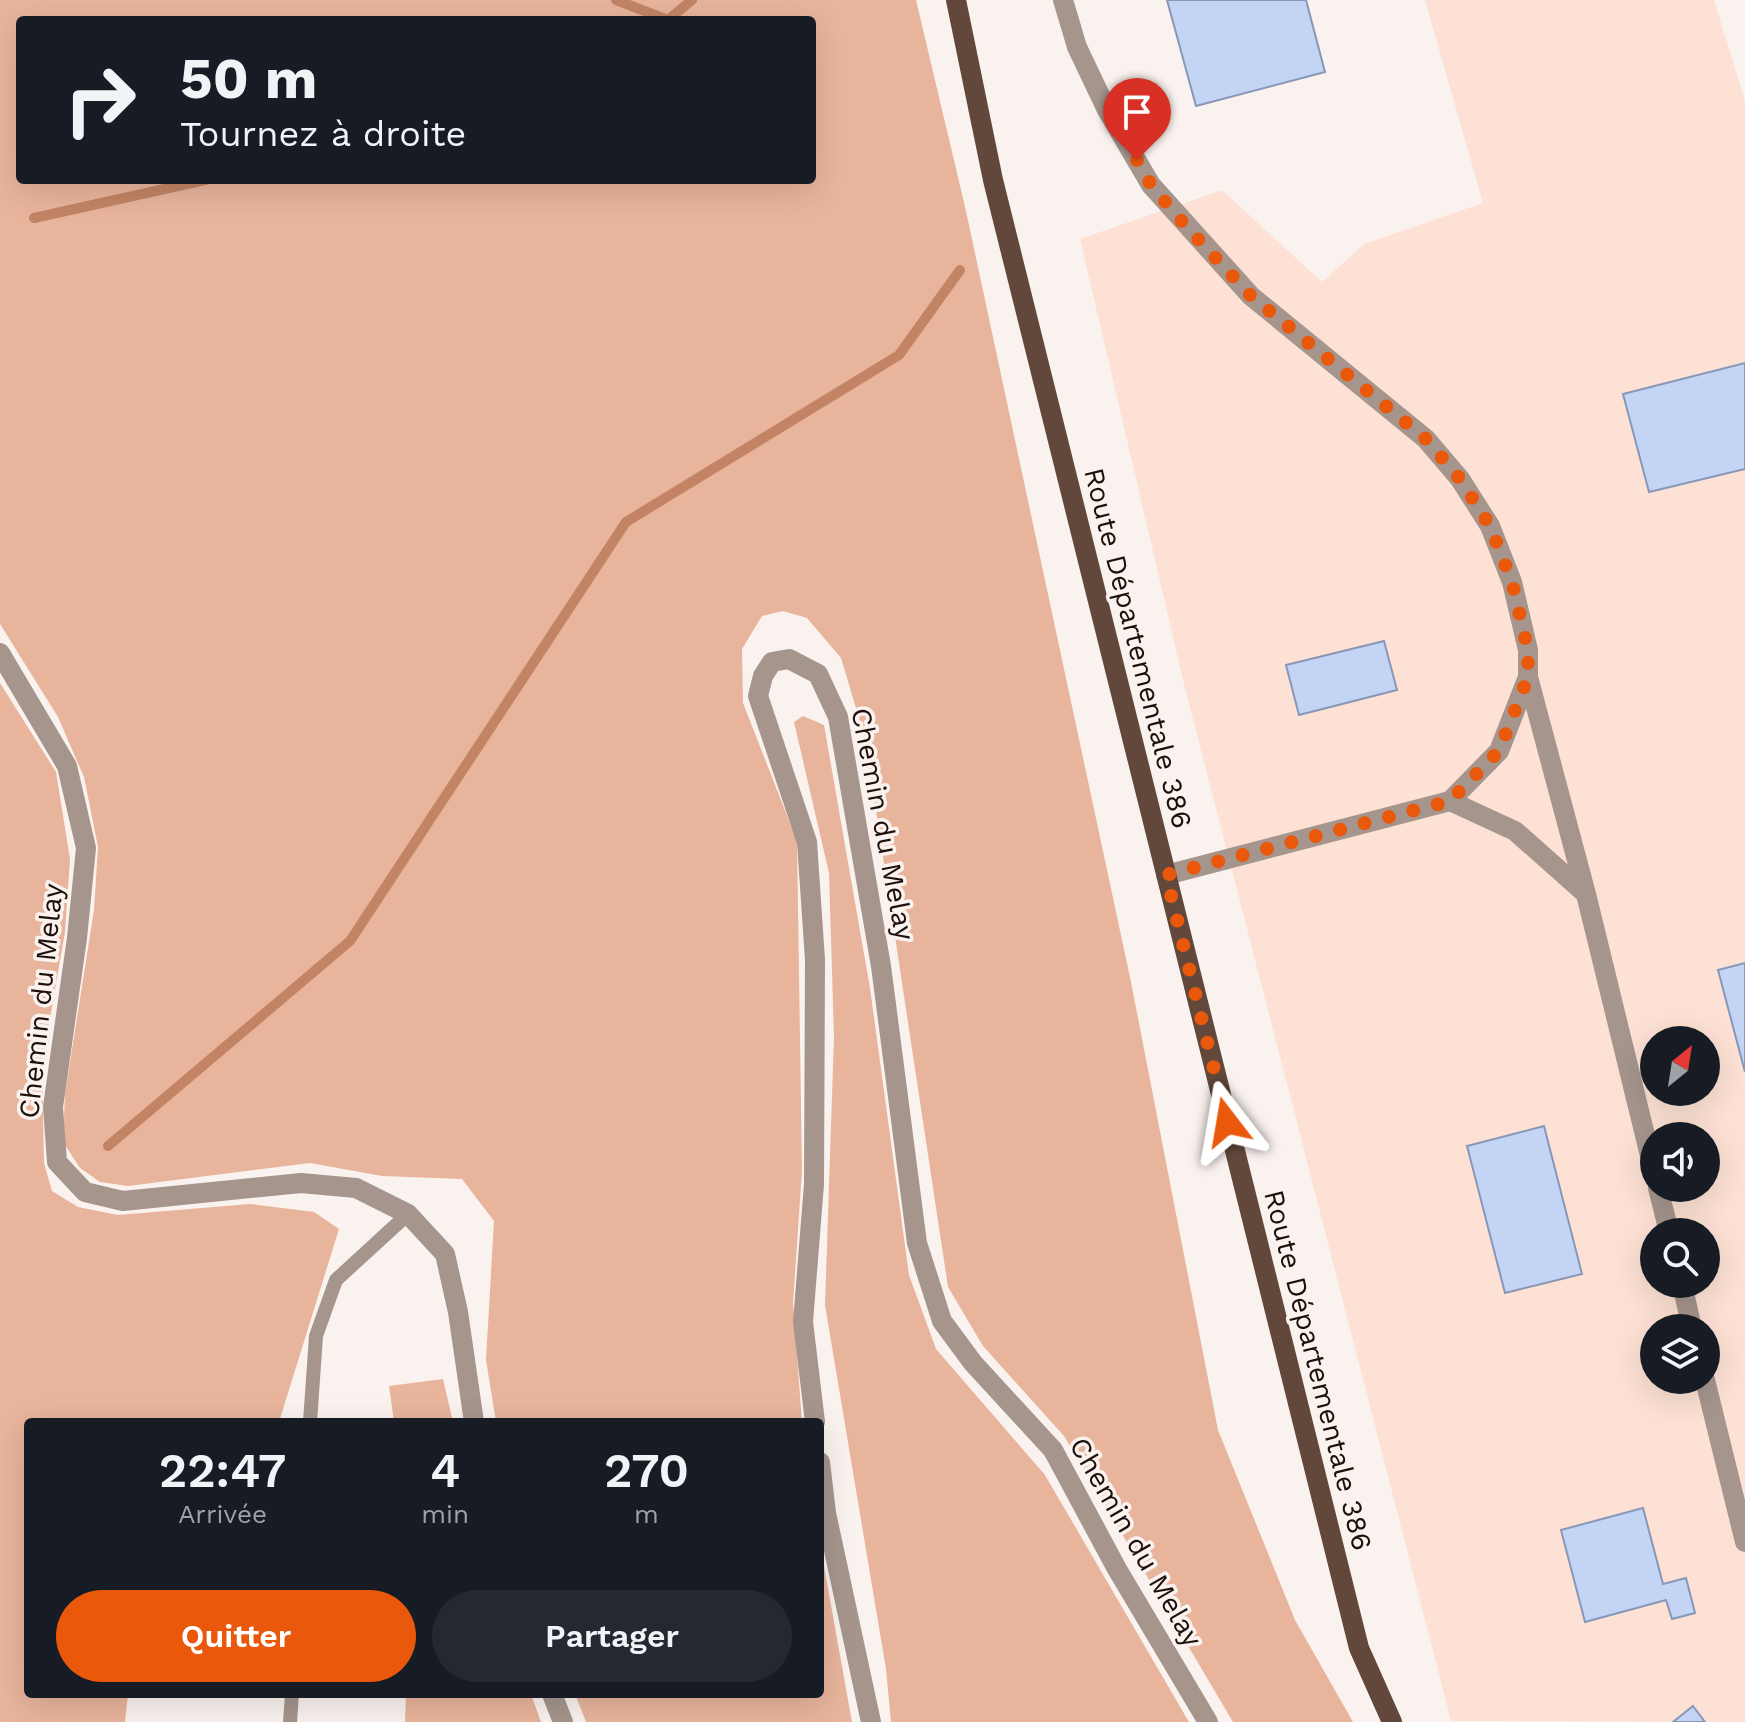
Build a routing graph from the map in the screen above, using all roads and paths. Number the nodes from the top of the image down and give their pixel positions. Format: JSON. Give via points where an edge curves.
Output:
{"nodes":[{"id":1,"x":956,"y":0,"type":"edge"},
{"id":2,"x":1063,"y":0,"type":"edge"},
{"id":3,"x":0,"y":653,"type":"edge"},
{"id":4,"x":1528,"y":677,"type":"junction"},
{"id":5,"x":1450,"y":801,"type":"junction"},
{"id":6,"x":1166,"y":875,"type":"junction"},
{"id":7,"x":1586,"y":894,"type":"junction"},
{"id":8,"x":1642,"y":1122,"type":"edge"},
{"id":9,"x":408,"y":1214,"type":"junction"},
{"id":10,"x":1708,"y":1394,"type":"edge"},
{"id":11,"x":310,"y":1418,"type":"edge"},
{"id":12,"x":473,"y":1418,"type":"edge"},
{"id":13,"x":815,"y":1418,"type":"edge"},
{"id":14,"x":824,"y":1496,"type":"edge"},
{"id":15,"x":1745,"y":1542,"type":"edge"},
{"id":16,"x":292,"y":1698,"type":"edge"},
{"id":17,"x":554,"y":1698,"type":"edge"},
{"id":18,"x":290,"y":1722,"type":"edge"},
{"id":19,"x":563,"y":1722,"type":"edge"},
{"id":20,"x":871,"y":1722,"type":"edge"},
{"id":21,"x":1208,"y":1722,"type":"edge"},
{"id":22,"x":1392,"y":1722,"type":"edge"}],
"edges":[{"from":1,"to":6,"type":"main road","name":"Route Départementale 386","via":[[993,180]]},
{"from":2,"to":4,"type":"street","via":[[1077,47],[1151,185],[1251,296],[1426,439],[1460,479],[1490,526],[1512,582],[1528,650]]},
{"from":3,"to":9,"type":"street","name":"Chemin du Melay","via":[[67,766],[86,848],[53,1107],[57,1162],[85,1192],[123,1201],[301,1183],[356,1188]]},
{"from":4,"to":5,"type":"street","via":[[1499,751]]},
{"from":4,"to":7,"type":"street"},
{"from":5,"to":6,"type":"street"},
{"from":5,"to":7,"type":"street","via":[[1515,831]]},
{"from":6,"to":22,"type":"main road","name":"Route Départementale 386","via":[[1359,1648]]},
{"from":7,"to":8,"type":"street"},
{"from":9,"to":11,"type":"lane","via":[[336,1280],[316,1336]]},
{"from":9,"to":12,"type":"street","name":"Chemin du Melay","via":[[445,1254]]},
{"from":10,"to":15,"type":"street"},
{"from":13,"to":21,"type":"street","name":"Chemin du Melay","via":[[803,1322],[814,1184],[815,960],[807,842],[758,696],[772,662],[789,659],[818,674],[838,717],[881,966],[917,1243],[942,1321],[1053,1450]]},
{"from":14,"to":20,"type":"street"},
{"from":16,"to":18,"type":"lane"},
{"from":17,"to":19,"type":"street"}]}
